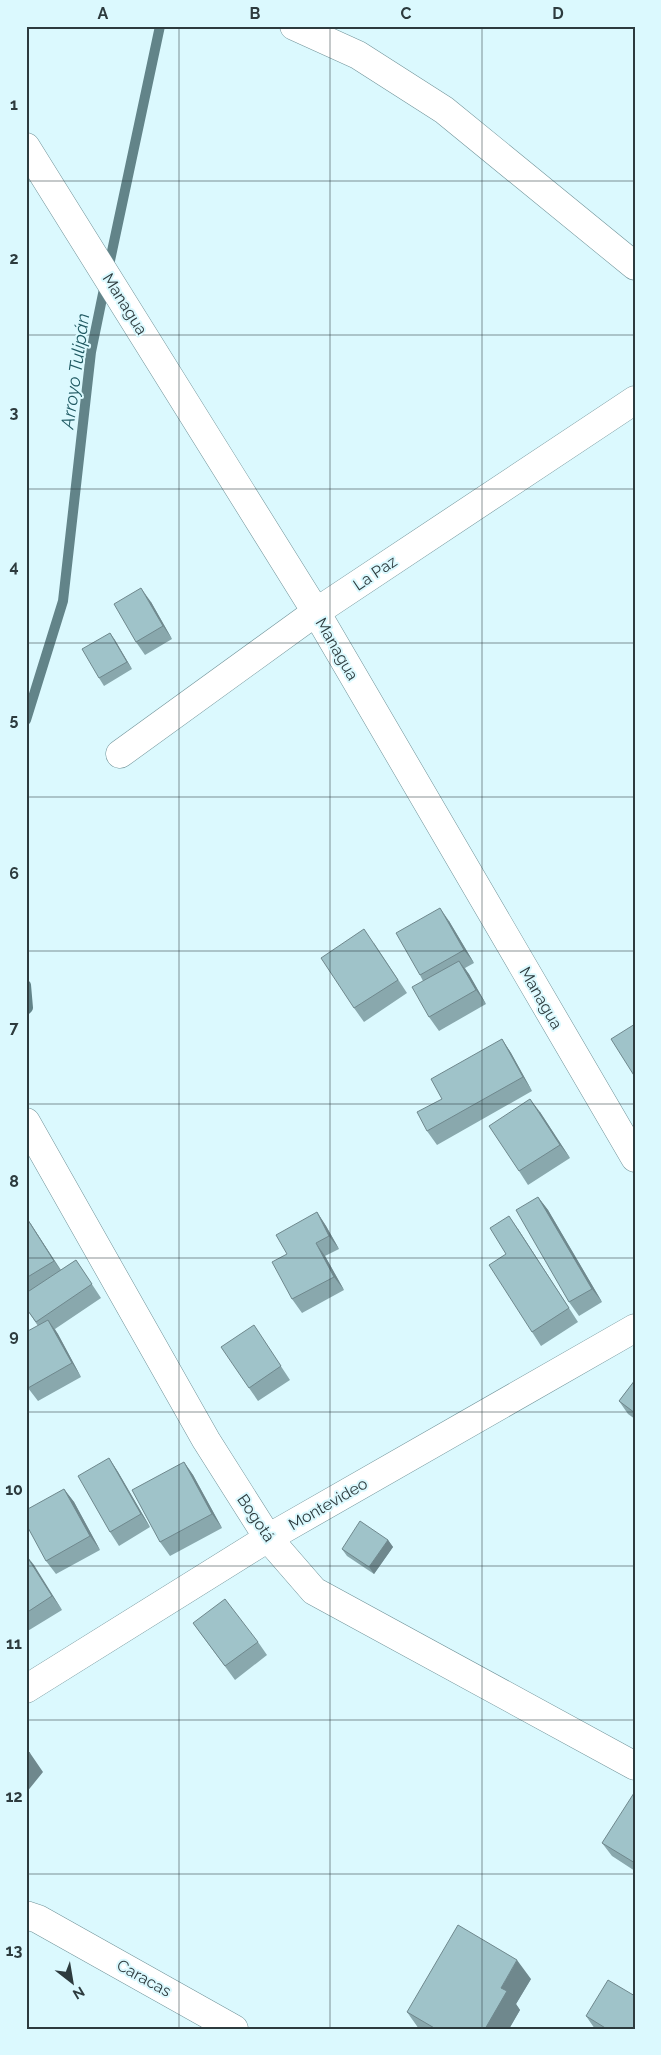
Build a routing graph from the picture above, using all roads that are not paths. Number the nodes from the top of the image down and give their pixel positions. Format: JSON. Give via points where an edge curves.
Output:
{"nodes":[{"id":1,"x":294,"y":26,"type":"edge"},
{"id":2,"x":26,"y":147,"type":"edge"},
{"id":3,"x":635,"y":266,"type":"edge"},
{"id":4,"x":635,"y":400,"type":"edge"},
{"id":5,"x":316,"y":612,"type":"junction"},
{"id":6,"x":120,"y":754,"type":"dead end"},
{"id":7,"x":26,"y":1122,"type":"edge"},
{"id":8,"x":635,"y":1158,"type":"edge"},
{"id":9,"x":635,"y":1328,"type":"edge"},
{"id":10,"x":268,"y":1538,"type":"junction"},
{"id":11,"x":26,"y":1689,"type":"edge"},
{"id":12,"x":635,"y":1766,"type":"edge"},
{"id":13,"x":26,"y":1915,"type":"edge"},
{"id":14,"x":234,"y":2029,"type":"edge"}],
"edges":[{"from":1,"to":3,"type":"street","via":[[358,55],[444,110]]},
{"from":2,"to":5,"type":"street","name":"Managua"},
{"from":4,"to":5,"type":"street","name":"La Paz"},
{"from":5,"to":6,"type":"street","name":"La Paz"},
{"from":5,"to":8,"type":"street","name":"Managua"},
{"from":7,"to":10,"type":"street","name":"Bogotá","via":[[206,1440]]},
{"from":9,"to":10,"type":"street","name":"Montevideo"},
{"from":10,"to":11,"type":"street","name":"Montevideo"},
{"from":10,"to":12,"type":"street","name":"Bogotá","via":[[314,1591]]},
{"from":13,"to":14,"type":"street","name":"Caracas"}]}
